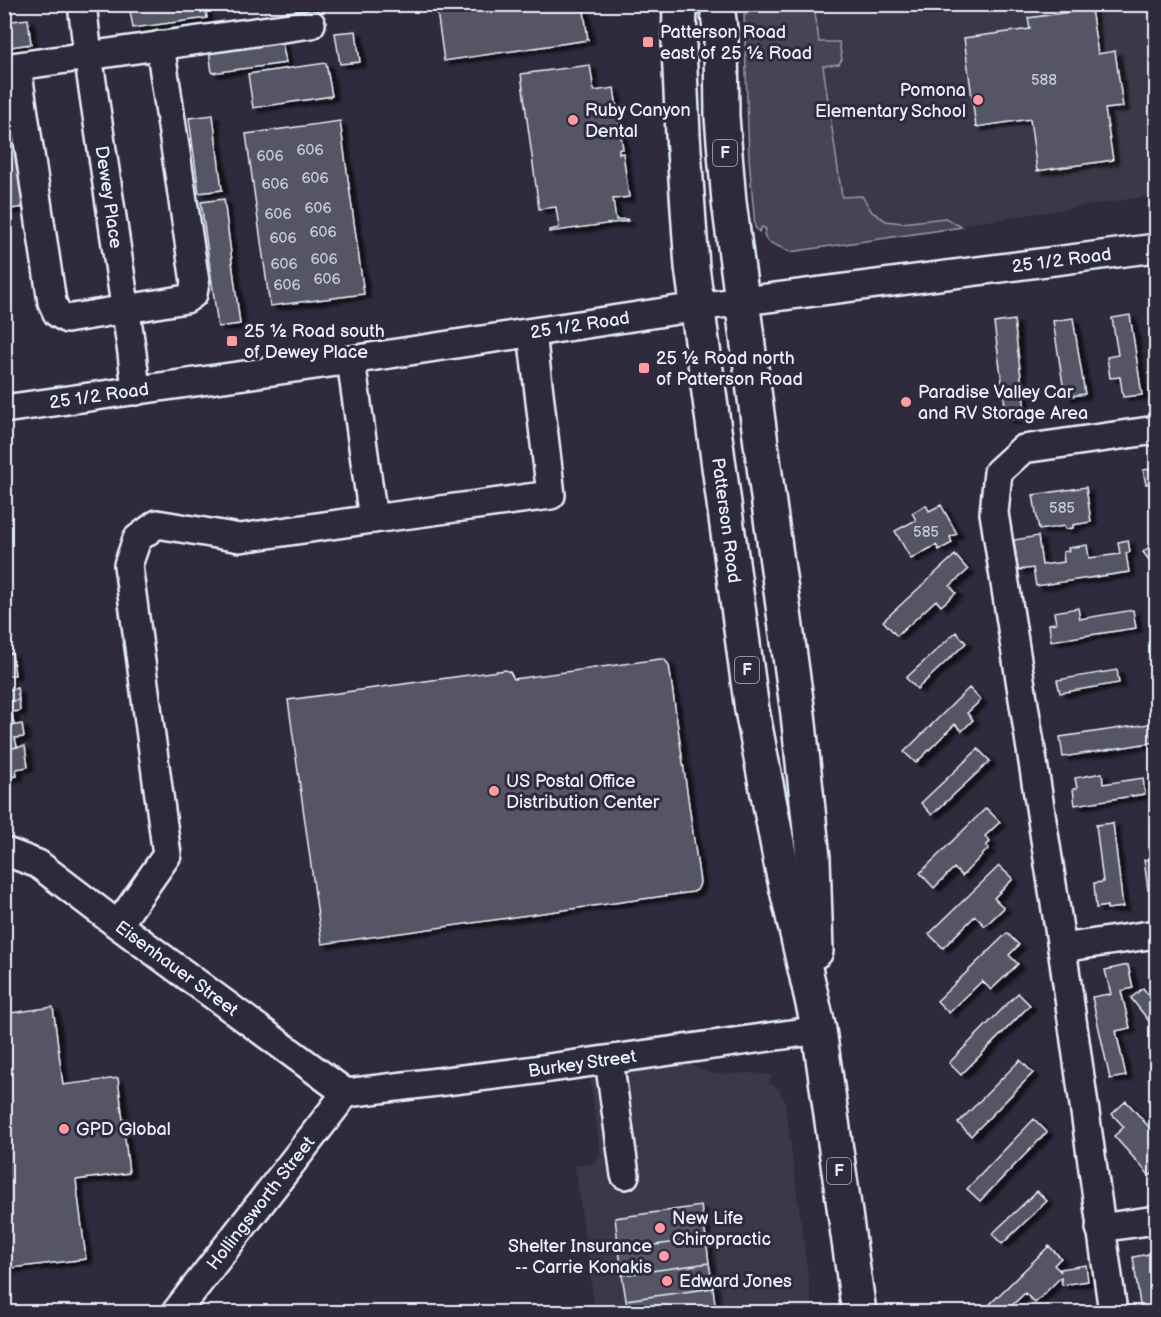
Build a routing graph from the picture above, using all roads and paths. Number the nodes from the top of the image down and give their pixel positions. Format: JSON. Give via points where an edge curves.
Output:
{"nodes":[{"id":1,"x":82,"y":4,"type":"edge"},
{"id":2,"x":680,"y":4,"type":"edge"},
{"id":3,"x":717,"y":4,"type":"edge"},
{"id":4,"x":311,"y":24,"type":"dead end"},
{"id":5,"x":160,"y":45,"type":"junction"},
{"id":6,"x":88,"y":56,"type":"junction"},
{"id":7,"x":11,"y":68,"type":"edge"},
{"id":8,"x":1156,"y":248,"type":"edge"},
{"id":9,"x":742,"y":301,"type":"junction"},
{"id":10,"x":697,"y":307,"type":"junction"},
{"id":11,"x":125,"y":308,"type":"junction"},
{"id":12,"x":532,"y":333,"type":"junction"},
{"id":13,"x":351,"y":360,"type":"junction"},
{"id":14,"x":136,"y":391,"type":"junction"},
{"id":15,"x":4,"y":409,"type":"edge"},
{"id":16,"x":1156,"y":430,"type":"edge"},
{"id":17,"x":373,"y":519,"type":"junction"},
{"id":18,"x":4,"y":851,"type":"edge"},
{"id":19,"x":118,"y":926,"type":"junction"},
{"id":20,"x":1156,"y":934,"type":"edge"},
{"id":21,"x":1062,"y":948,"type":"junction"},
{"id":22,"x":819,"y":1030,"type":"junction"},
{"id":23,"x":609,"y":1060,"type":"junction"},
{"id":24,"x":346,"y":1093,"type":"junction"},
{"id":25,"x":625,"y":1175,"type":"dead end"},
{"id":26,"x":1156,"y":1220,"type":"edge"},
{"id":27,"x":1100,"y":1228,"type":"junction"},
{"id":28,"x":176,"y":1312,"type":"edge"},
{"id":29,"x":859,"y":1312,"type":"edge"},
{"id":30,"x":1113,"y":1312,"type":"edge"}],
"edges":[{"from":1,"to":6,"type":"street","name":"Dewey Place"},
{"from":2,"to":10,"type":"main road","name":"Patterson Road","number":"F","via":[[682,135]]},
{"from":3,"to":9,"type":"main road","name":"Patterson Road","number":"F","via":[[729,202]]},
{"from":4,"to":5,"type":"street"},
{"from":5,"to":6,"type":"street"},
{"from":5,"to":11,"type":"street","via":[[195,282],[193,294],[186,299]]},
{"from":6,"to":7,"type":"street"},
{"from":6,"to":11,"type":"street","name":"Dewey Place"},
{"from":7,"to":11,"type":"street","via":[[57,313],[67,319]]},
{"from":8,"to":9,"type":"street","name":"25 1/2 Road"},
{"from":9,"to":10,"type":"street","name":"25 1/2 Road"},
{"from":9,"to":22,"type":"main road","name":"Patterson Road","number":"F","via":[[798,714],[813,858]]},
{"from":10,"to":12,"type":"street","name":"25 1/2 Road"},
{"from":10,"to":22,"type":"main road","name":"Patterson Road","number":"F","via":[[752,710],[782,868]]},
{"from":11,"to":14,"type":"street","name":"Dewey Place"},
{"from":12,"to":13,"type":"street","name":"25 1/2 Road"},
{"from":12,"to":17,"type":"street","via":[[551,495]]},
{"from":13,"to":14,"type":"street","name":"25 1/2 Road"},
{"from":13,"to":17,"type":"street"},
{"from":14,"to":15,"type":"street","name":"25 1/2 Road"},
{"from":16,"to":21,"type":"street","via":[[1023,449],[998,472],[994,513]]},
{"from":17,"to":19,"type":"street","via":[[240,538],[157,524],[137,539],[128,565],[167,855]]},
{"from":18,"to":19,"type":"street","name":"Eisenhauer Street","via":[[38,864]]},
{"from":19,"to":24,"type":"street","name":"Eisenhauer Street"},
{"from":20,"to":21,"type":"street"},
{"from":21,"to":27,"type":"street"},
{"from":22,"to":23,"type":"street","name":"Burkey Street"},
{"from":22,"to":29,"type":"main road","name":"Patterson Road","number":"F"},
{"from":23,"to":24,"type":"street","name":"Burkey Street"},
{"from":23,"to":25,"type":"street"},
{"from":24,"to":28,"type":"street","name":"Hollingsworth Street"},
{"from":26,"to":27,"type":"street"},
{"from":27,"to":30,"type":"street"}]}
